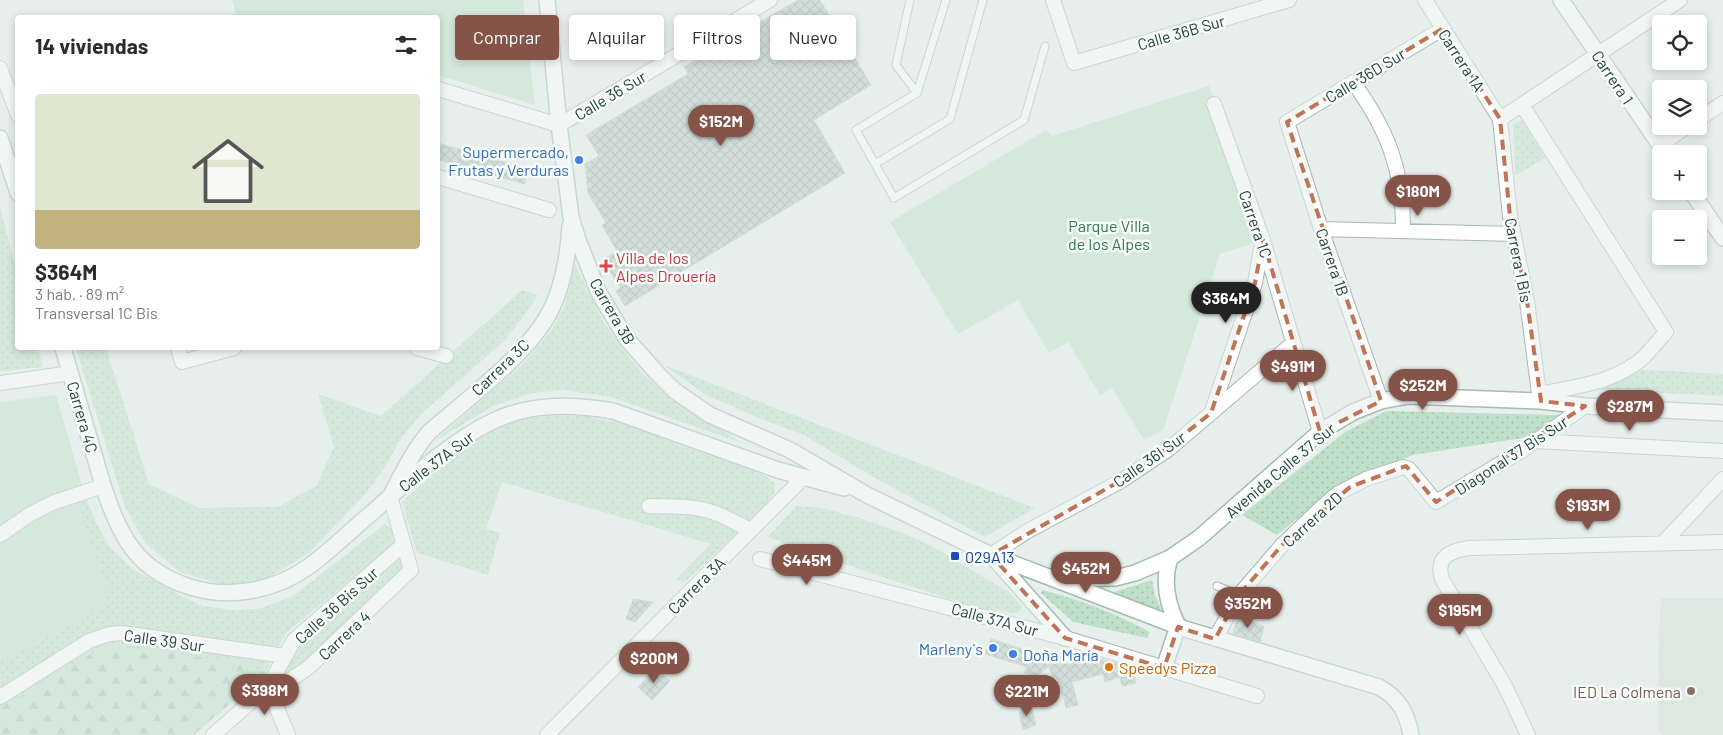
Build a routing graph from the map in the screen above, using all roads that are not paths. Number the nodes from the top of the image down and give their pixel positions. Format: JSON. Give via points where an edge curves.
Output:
{"nodes":[{"id":1,"x":547,"y":0,"type":"edge"},
{"id":2,"x":770,"y":0,"type":"edge"},
{"id":3,"x":910,"y":0,"type":"edge"},
{"id":4,"x":946,"y":0,"type":"edge"},
{"id":5,"x":983,"y":0,"type":"edge"},
{"id":6,"x":1053,"y":0,"type":"edge"},
{"id":7,"x":1289,"y":0,"type":"edge"},
{"id":8,"x":1425,"y":0,"type":"edge"},
{"id":9,"x":1561,"y":0,"type":"edge"},
{"id":10,"x":1680,"y":0,"type":"edge"},
{"id":11,"x":1442,"y":29,"type":"junction"},
{"id":12,"x":1045,"y":46,"type":"dead end"},
{"id":13,"x":1598,"y":54,"type":"junction"},
{"id":14,"x":0,"y":68,"type":"edge"},
{"id":15,"x":1353,"y":82,"type":"junction"},
{"id":16,"x":440,"y":90,"type":"edge"},
{"id":17,"x":917,"y":93,"type":"junction"},
{"id":18,"x":1723,"y":103,"type":"edge"},
{"id":19,"x":1214,"y":104,"type":"dead end"},
{"id":20,"x":1522,"y":104,"type":"junction"},
{"id":21,"x":15,"y":107,"type":"edge"},
{"id":22,"x":1707,"y":114,"type":"edge"},
{"id":23,"x":1500,"y":119,"type":"junction"},
{"id":24,"x":1287,"y":122,"type":"joint"},
{"id":25,"x":559,"y":125,"type":"junction"},
{"id":26,"x":1678,"y":135,"type":"edge"},
{"id":27,"x":0,"y":138,"type":"edge"},
{"id":28,"x":1660,"y":145,"type":"edge"},
{"id":29,"x":1667,"y":145,"type":"edge"},
{"id":30,"x":875,"y":164,"type":"junction"},
{"id":31,"x":440,"y":178,"type":"edge"},
{"id":32,"x":15,"y":184,"type":"edge"},
{"id":33,"x":1697,"y":200,"type":"edge"},
{"id":34,"x":549,"y":210,"type":"dead end"},
{"id":35,"x":571,"y":217,"type":"junction"},
{"id":36,"x":1321,"y":229,"type":"junction"},
{"id":37,"x":1403,"y":231,"type":"junction"},
{"id":38,"x":1514,"y":234,"type":"junction"},
{"id":39,"x":1722,"y":234,"type":"edge"},
{"id":40,"x":1263,"y":240,"type":"junction"},
{"id":41,"x":1293,"y":343,"type":"junction"},
{"id":42,"x":64,"y":350,"type":"edge"},
{"id":43,"x":179,"y":350,"type":"edge"},
{"id":44,"x":227,"y":350,"type":"edge"},
{"id":45,"x":424,"y":350,"type":"edge"},
{"id":46,"x":446,"y":356,"type":"dead end"},
{"id":47,"x":70,"y":373,"type":"junction"},
{"id":48,"x":0,"y":383,"type":"edge"},
{"id":49,"x":1540,"y":398,"type":"junction"},
{"id":50,"x":1381,"y":401,"type":"junction"},
{"id":51,"x":1584,"y":406,"type":"junction"},
{"id":52,"x":1211,"y":413,"type":"junction"},
{"id":53,"x":1723,"y":413,"type":"edge"},
{"id":54,"x":1320,"y":432,"type":"junction"},
{"id":55,"x":1535,"y":442,"type":"junction"},
{"id":56,"x":1723,"y":451,"type":"edge"},
{"id":57,"x":804,"y":477,"type":"junction"},
{"id":58,"x":1723,"y":478,"type":"edge"},
{"id":59,"x":103,"y":486,"type":"junction"},
{"id":60,"x":867,"y":495,"type":"junction"},
{"id":61,"x":390,"y":496,"type":"junction"},
{"id":62,"x":1436,"y":502,"type":"joint"},
{"id":63,"x":649,"y":506,"type":"dead end"},
{"id":64,"x":750,"y":530,"type":"junction"},
{"id":65,"x":0,"y":535,"type":"edge"},
{"id":66,"x":1723,"y":542,"type":"edge"},
{"id":67,"x":1663,"y":543,"type":"junction"},
{"id":68,"x":404,"y":544,"type":"junction"},
{"id":69,"x":991,"y":555,"type":"junction"},
{"id":70,"x":1170,"y":558,"type":"junction"},
{"id":71,"x":760,"y":559,"type":"dead end"},
{"id":72,"x":1056,"y":579,"type":"junction"},
{"id":73,"x":1217,"y":586,"type":"dead end"},
{"id":74,"x":1239,"y":595,"type":"junction"},
{"id":75,"x":1178,"y":626,"type":"junction"},
{"id":76,"x":1065,"y":638,"type":"junction"},
{"id":77,"x":1215,"y":639,"type":"junction"},
{"id":78,"x":285,"y":656,"type":"junction"},
{"id":79,"x":1164,"y":668,"type":"junction"},
{"id":80,"x":268,"y":687,"type":"junction"},
{"id":81,"x":1257,"y":696,"type":"dead end"},
{"id":82,"x":0,"y":697,"type":"edge"},
{"id":83,"x":213,"y":735,"type":"edge"},
{"id":84,"x":288,"y":735,"type":"edge"},
{"id":85,"x":547,"y":735,"type":"edge"},
{"id":86,"x":1411,"y":735,"type":"edge"},
{"id":87,"x":1528,"y":735,"type":"edge"}],
"edges":[{"from":1,"to":25,"type":"main road","name":"Carrera 3B"},
{"from":2,"to":25,"type":"street","name":"Calle 36 Sur"},
{"from":3,"to":17,"type":"lane","via":[[896,65]]},
{"from":4,"to":17,"type":"lane"},
{"from":5,"to":30,"type":"lane","via":[[950,119]]},
{"from":6,"to":7,"type":"street","name":"Calle 36B Sur","via":[[1074,63]]},
{"from":8,"to":11,"type":"street","name":"Carrera 1A"},
{"from":9,"to":13,"type":"main road","name":"Carrera 1"},
{"from":10,"to":13,"type":"street"},
{"from":11,"to":15,"type":"street","name":"Calle 36D Sur"},
{"from":11,"to":23,"type":"street","name":"Carrera 1A"},
{"from":12,"to":30,"type":"lane","via":[[1024,120],[894,198]]},
{"from":13,"to":20,"type":"street"},
{"from":13,"to":28,"type":"main road","name":"Carrera 1"},
{"from":14,"to":21,"type":"street"},
{"from":15,"to":24,"type":"street","name":"Calle 36D Sur"},
{"from":15,"to":37,"type":"street","via":[[1375,114],[1390,146],[1402,197]]},
{"from":16,"to":25,"type":"street","name":"Calle 36 Sur"},
{"from":17,"to":30,"type":"lane","via":[[856,130]]},
{"from":18,"to":22,"type":"street"},
{"from":19,"to":40,"type":"street","name":"Carrera 1C"},
{"from":20,"to":23,"type":"street"},
{"from":20,"to":49,"type":"street","via":[[1666,332],[1644,356],[1617,375]]},
{"from":23,"to":38,"type":"street","name":"Carrera 1 Bis"},
{"from":24,"to":36,"type":"street","name":"Carrera 1B"},
{"from":25,"to":35,"type":"main road","name":"Carrera 3B"},
{"from":26,"to":29,"type":"street"},
{"from":27,"to":32,"type":"main road"},
{"from":31,"to":34,"type":"street"},
{"from":33,"to":39,"type":"main road"},
{"from":35,"to":60,"type":"main road","name":"Carrera 3B","via":[[599,292],[618,325],[638,352],[675,391],[710,415],[790,450]]},
{"from":35,"to":61,"type":"main road","name":"Carrera 3C","via":[[562,281],[547,317],[524,347],[424,438]]},
{"from":36,"to":37,"type":"street"},
{"from":36,"to":50,"type":"street","name":"Carrera 1B"},
{"from":37,"to":38,"type":"street"},
{"from":38,"to":49,"type":"street","name":"Carrera 1 Bis"},
{"from":40,"to":41,"type":"street","name":"Carrera 1C"},
{"from":40,"to":52,"type":"street","via":[[1254,283]]},
{"from":41,"to":52,"type":"street","name":"Calle 36I Sur"},
{"from":41,"to":54,"type":"street","name":"Carrera 1C"},
{"from":42,"to":47,"type":"main road","name":"Carrera 4C"},
{"from":43,"to":44,"type":"street","via":[[182,362]]},
{"from":45,"to":46,"type":"street"},
{"from":47,"to":48,"type":"street"},
{"from":47,"to":59,"type":"main road","name":"Carrera 4C"},
{"from":49,"to":50,"type":"main road","name":"Avenida Calle 37 Sur","via":[[1408,396]]},
{"from":49,"to":51,"type":"main road","name":"Avenida Calle 37 Sur"},
{"from":50,"to":54,"type":"main road","name":"Avenida Calle 37 Sur","via":[[1353,412]]},
{"from":51,"to":53,"type":"main road","name":"Avenida Calle 37 Sur"},
{"from":51,"to":55,"type":"street","name":"Diagonal 37 Bis Sur"},
{"from":52,"to":69,"type":"street","name":"Calle 36I Sur","via":[[1139,470],[1026,532]]},
{"from":54,"to":70,"type":"main road","name":"Avenida Calle 37 Sur","via":[[1199,538]]},
{"from":55,"to":56,"type":"street"},
{"from":55,"to":62,"type":"street","name":"Diagonal 37 Bis Sur"},
{"from":57,"to":60,"type":"main road","name":"Calle 37A Sur"},
{"from":57,"to":61,"type":"main road","name":"Calle 37A Sur","via":[[620,413],[587,406],[541,407],[493,421],[452,446]]},
{"from":57,"to":64,"type":"street","name":"Carrera 3A"},
{"from":58,"to":67,"type":"street"},
{"from":59,"to":61,"type":"main road","name":"Calle 37A Sur","via":[[128,542],[155,571],[198,590],[236,594],[301,572]]},
{"from":59,"to":65,"type":"street","via":[[52,503]]},
{"from":60,"to":69,"type":"main road","name":"Avenida Calle 37 Sur"},
{"from":61,"to":68,"type":"street"},
{"from":62,"to":74,"type":"street","name":"Carrera 2D","via":[[1406,467],[1366,479],[1337,494],[1322,507],[1282,545]]},
{"from":63,"to":64,"type":"street","via":[[689,507],[717,513]]},
{"from":64,"to":85,"type":"street","name":"Carrera 3A"},
{"from":66,"to":67,"type":"street"},
{"from":67,"to":87,"type":"street","via":[[1469,548],[1455,550],[1446,556],[1440,568],[1442,579],[1506,688]]},
{"from":68,"to":78,"type":"street","name":"Calle 36 Bis Sur","via":[[294,640]]},
{"from":68,"to":80,"type":"street","name":"Carrera 4","via":[[411,570],[308,668],[287,682]]},
{"from":69,"to":72,"type":"main road","name":"Avenida Calle 37 Sur"},
{"from":69,"to":76,"type":"main road"},
{"from":70,"to":72,"type":"main road","name":"Avenida Calle 37 Sur","via":[[1116,578]]},
{"from":70,"to":75,"type":"main road","via":[[1165,584]]},
{"from":71,"to":76,"type":"street","name":"Calle 37A Sur"},
{"from":72,"to":75,"type":"main road"},
{"from":73,"to":74,"type":"lane"},
{"from":74,"to":77,"type":"street","name":"Carrera 2D"},
{"from":75,"to":77,"type":"main road"},
{"from":75,"to":79,"type":"main road"},
{"from":76,"to":79,"type":"street","name":"Calle 37A Sur"},
{"from":77,"to":86,"type":"main road","via":[[1379,687],[1392,694],[1406,715]]},
{"from":78,"to":80,"type":"street","name":"Calle 36 Bis Sur"},
{"from":78,"to":82,"type":"street","name":"Calle 39 Sur","via":[[122,633],[108,634],[89,641]]},
{"from":79,"to":81,"type":"street","name":"Calle 37A Sur"},
{"from":80,"to":83,"type":"street","name":"Calle 36 Bis Sur"},
{"from":80,"to":84,"type":"street"}]}
